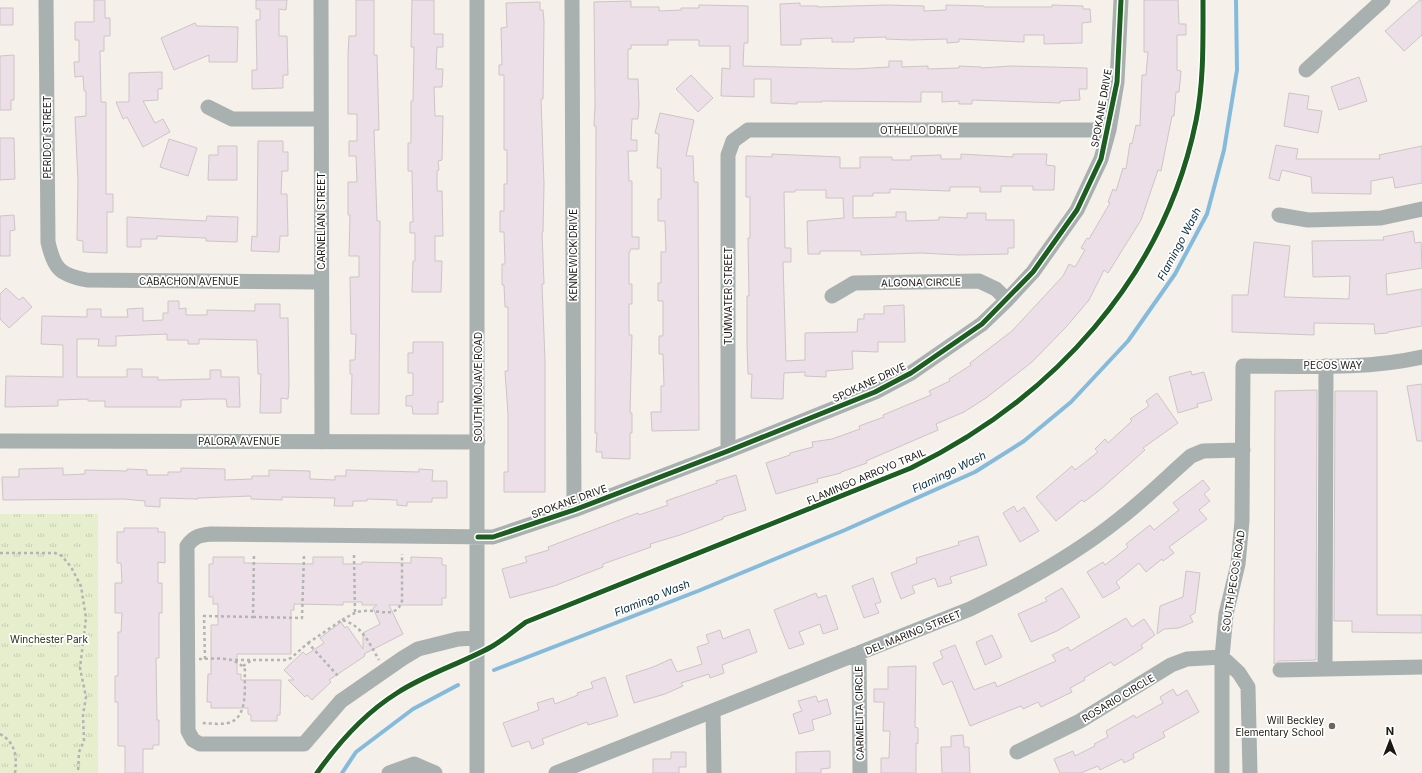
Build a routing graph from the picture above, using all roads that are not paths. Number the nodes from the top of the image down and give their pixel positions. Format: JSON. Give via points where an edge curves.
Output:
{"nodes":[{"id":1,"x":46,"y":0,"type":"edge"},
{"id":2,"x":321,"y":0,"type":"edge"},
{"id":3,"x":477,"y":0,"type":"edge"},
{"id":4,"x":572,"y":0,"type":"edge"},
{"id":5,"x":1121,"y":0,"type":"edge"},
{"id":6,"x":1384,"y":0,"type":"edge"},
{"id":7,"x":1306,"y":70,"type":"dead end"},
{"id":8,"x":208,"y":107,"type":"dead end"},
{"id":9,"x":321,"y":119,"type":"junction"},
{"id":10,"x":1109,"y":130,"type":"junction"},
{"id":11,"x":733,"y":141,"type":"joint"},
{"id":12,"x":1422,"y":209,"type":"edge"},
{"id":13,"x":1279,"y":215,"type":"dead end"},
{"id":14,"x":59,"y":271,"type":"joint"},
{"id":15,"x":322,"y":282,"type":"junction"},
{"id":16,"x":832,"y":296,"type":"dead end"},
{"id":17,"x":1007,"y":300,"type":"junction"},
{"id":18,"x":1422,"y":357,"type":"edge"},
{"id":19,"x":1244,"y":366,"type":"joint"},
{"id":20,"x":1326,"y":366,"type":"junction"},
{"id":21,"x":0,"y":441,"type":"edge"},
{"id":22,"x":322,"y":442,"type":"junction"},
{"id":23,"x":478,"y":442,"type":"junction"},
{"id":24,"x":1243,"y":450,"type":"junction"},
{"id":25,"x":728,"y":451,"type":"junction"},
{"id":26,"x":574,"y":510,"type":"junction"},
{"id":27,"x":478,"y":537,"type":"junction"},
{"id":28,"x":476,"y":638,"type":"junction"},
{"id":29,"x":859,"y":653,"type":"junction"},
{"id":30,"x":1222,"y":657,"type":"junction"},
{"id":31,"x":1422,"y":667,"type":"edge"},
{"id":32,"x":1325,"y":669,"type":"junction"},
{"id":33,"x":1280,"y":670,"type":"dead end"},
{"id":34,"x":713,"y":711,"type":"junction"},
{"id":35,"x":1017,"y":752,"type":"dead end"},
{"id":36,"x":565,"y":772,"type":"edge"},
{"id":37,"x":389,"y":773,"type":"edge"},
{"id":38,"x":435,"y":773,"type":"edge"},
{"id":39,"x":477,"y":773,"type":"edge"},
{"id":40,"x":714,"y":773,"type":"edge"},
{"id":41,"x":860,"y":773,"type":"edge"},
{"id":42,"x":1222,"y":773,"type":"edge"},
{"id":43,"x":1250,"y":773,"type":"edge"}],
"edges":[{"from":1,"to":14,"type":"street","name":"PERIDOT STREET","via":[[48,242]]},
{"from":2,"to":9,"type":"street","name":"CARNELIAN STREET"},
{"from":3,"to":23,"type":"street","name":"SOUTH MOJAVE ROAD"},
{"from":4,"to":26,"type":"street","name":"KENNEWICK DRIVE"},
{"from":5,"to":10,"type":"street","name":"SPOKANE DRIVE","via":[[1117,82]]},
{"from":6,"to":7,"type":"street"},
{"from":8,"to":9,"type":"street","via":[[232,119]]},
{"from":9,"to":15,"type":"street","name":"CARNELIAN STREET"},
{"from":10,"to":11,"type":"street","name":"OTHELLO DRIVE","via":[[748,130]]},
{"from":10,"to":17,"type":"street","name":"SPOKANE DRIVE","via":[[1101,159],[1077,210],[1033,272]]},
{"from":11,"to":25,"type":"street","name":"TUMWATER STREET","via":[[728,155]]},
{"from":12,"to":13,"type":"street","via":[[1381,218],[1308,220]]},
{"from":14,"to":15,"type":"street","name":"CABACHON AVENUE","via":[[71,277],[87,280]]},
{"from":15,"to":22,"type":"street","name":"CARNELIAN STREET"},
{"from":16,"to":17,"type":"street","name":"ALGONA CIRCLE","via":[[854,283],[979,281],[996,289]]},
{"from":17,"to":25,"type":"street","name":"SPOKANE DRIVE","via":[[982,324],[911,373],[875,392]]},
{"from":18,"to":20,"type":"street","name":"PECOS WAY","via":[[1370,365]]},
{"from":19,"to":20,"type":"street","name":"PECOS WAY"},
{"from":19,"to":24,"type":"street","name":"SOUTH PECOS ROAD"},
{"from":20,"to":32,"type":"street"},
{"from":21,"to":22,"type":"street","name":"PALORA AVENUE"},
{"from":22,"to":23,"type":"street","name":"PALORA AVENUE"},
{"from":23,"to":27,"type":"street","name":"SOUTH MOJAVE ROAD"},
{"from":24,"to":29,"type":"street","name":"DEL MARINO STREET","via":[[1203,451],[1191,456],[1119,520],[1072,553],[1008,591],[970,609]]},
{"from":24,"to":30,"type":"street","name":"SOUTH PECOS ROAD","via":[[1242,521],[1238,564],[1226,614]]},
{"from":25,"to":26,"type":"street","name":"SPOKANE DRIVE"},
{"from":26,"to":27,"type":"street","name":"SPOKANE DRIVE","via":[[493,537]]},
{"from":27,"to":28,"type":"street","name":"SOUTH MOJAVE ROAD"},
{"from":27,"to":28,"type":"street","name":"SPOKANE DRIVE","via":[[211,534],[192,538],[187,546],[188,731],[193,740],[200,744],[304,744],[342,701],[418,649],[458,639]]},
{"from":28,"to":39,"type":"street","name":"SOUTH MOJAVE ROAD"},
{"from":29,"to":34,"type":"street","name":"DEL MARINO STREET"},
{"from":29,"to":41,"type":"street","name":"CARMELITA CIRCLE"},
{"from":30,"to":35,"type":"street","name":"ROSARIO CIRCLE","via":[[1187,659],[1171,665],[1080,721]]},
{"from":30,"to":42,"type":"street","name":"SOUTH PECOS ROAD"},
{"from":30,"to":43,"type":"street","via":[[1239,673],[1248,687]]},
{"from":31,"to":32,"type":"street"},
{"from":32,"to":33,"type":"street"},
{"from":34,"to":36,"type":"street","name":"DEL MARINO STREET"},
{"from":34,"to":40,"type":"street"},
{"from":37,"to":38,"type":"street","via":[[414,764]]}]}
